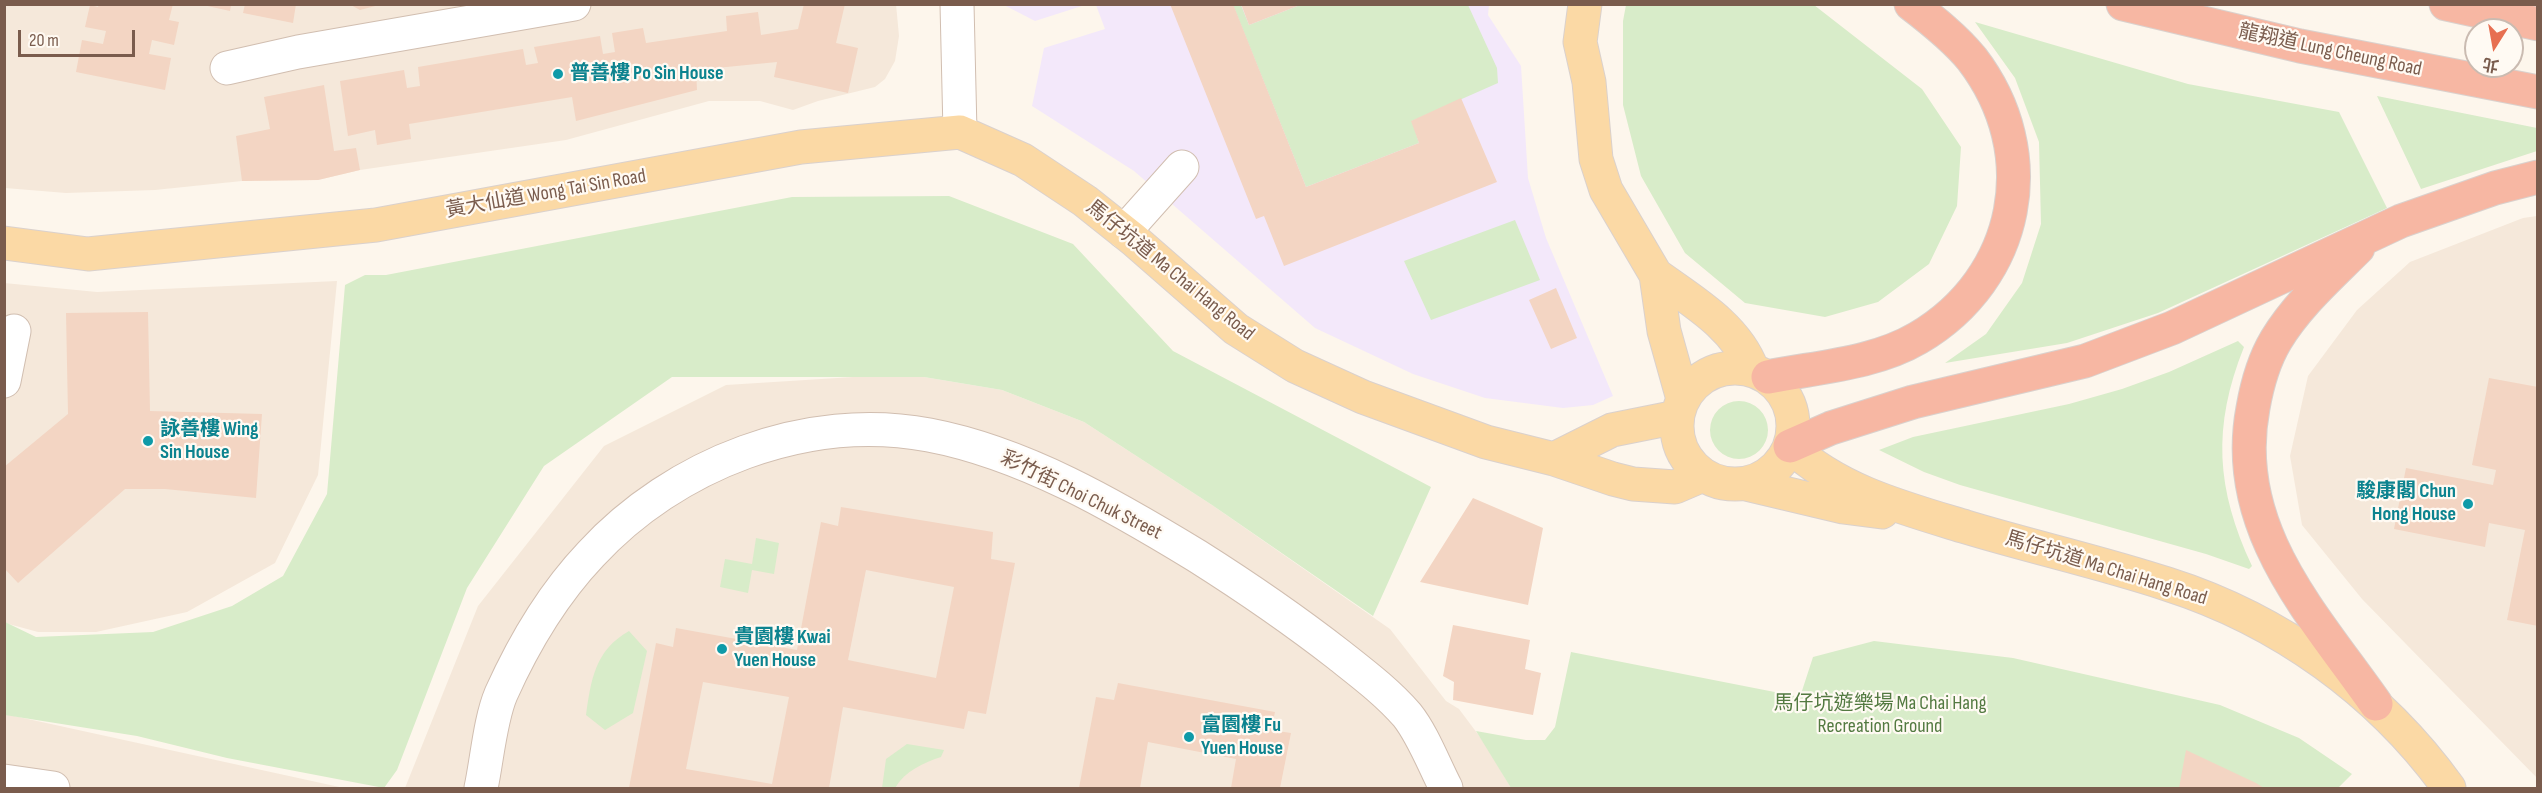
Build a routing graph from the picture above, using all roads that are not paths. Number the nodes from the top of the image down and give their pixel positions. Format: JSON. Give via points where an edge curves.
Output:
{"nodes":[{"id":1,"x":574,"y":4,"type":"edge"},
{"id":2,"x":957,"y":4,"type":"edge"},
{"id":3,"x":1585,"y":4,"type":"edge"},
{"id":4,"x":1602,"y":4,"type":"edge"},
{"id":5,"x":1911,"y":4,"type":"edge"},
{"id":6,"x":2123,"y":4,"type":"edge"},
{"id":7,"x":2445,"y":4,"type":"edge"},
{"id":8,"x":2538,"y":24,"type":"edge"},
{"id":9,"x":227,"y":68,"type":"dead end"},
{"id":10,"x":1589,"y":82,"type":"junction"},
{"id":11,"x":2538,"y":92,"type":"edge"},
{"id":12,"x":960,"y":132,"type":"junction"},
{"id":13,"x":1182,"y":167,"type":"dead end"},
{"id":14,"x":2538,"y":177,"type":"edge"},
{"id":15,"x":1124,"y":231,"type":"junction"},
{"id":16,"x":2374,"y":232,"type":"junction"},
{"id":17,"x":4,"y":243,"type":"edge"},
{"id":18,"x":1656,"y":275,"type":"junction"},
{"id":19,"x":14,"y":331,"type":"dead end"},
{"id":20,"x":1760,"y":373,"type":"junction"},
{"id":21,"x":4,"y":381,"type":"edge"},
{"id":22,"x":1680,"y":408,"type":"junction"},
{"id":23,"x":1790,"y":446,"type":"junction"},
{"id":24,"x":1554,"y":459,"type":"junction"},
{"id":25,"x":1703,"y":475,"type":"junction"},
{"id":26,"x":1746,"y":484,"type":"junction"},
{"id":27,"x":1913,"y":511,"type":"junction"},
{"id":28,"x":2376,"y":704,"type":"junction"},
{"id":29,"x":4,"y":781,"type":"edge"},
{"id":30,"x":53,"y":789,"type":"edge"},
{"id":31,"x":482,"y":789,"type":"edge"},
{"id":32,"x":1446,"y":789,"type":"edge"},
{"id":33,"x":2449,"y":789,"type":"edge"}],
"edges":[{"from":1,"to":9,"type":"lane"},
{"from":2,"to":12,"type":"lane"},
{"from":3,"to":10,"type":"main road","via":[[1580,42]]},
{"from":4,"to":10,"type":"main road"},
{"from":5,"to":20,"type":"highway","via":[[1971,58],[1997,100],[2014,170],[2004,236],[1985,276],[1972,293],[1938,325],[1916,339],[1865,358]]},
{"from":6,"to":11,"type":"highway","name":"龍翔道 Lung Cheung Road","via":[[2300,46]]},
{"from":7,"to":8,"type":"highway"},
{"from":10,"to":18,"type":"main road","via":[[1593,138],[1606,190]]},
{"from":12,"to":15,"type":"main road","name":"馬仔坑道 Ma Chai Hang Road","via":[[1023,160]]},
{"from":12,"to":17,"type":"main road","name":"黃大仙道 Wong Tai Sin Road","via":[[801,147],[376,225],[88,254]]},
{"from":13,"to":15,"type":"lane"},
{"from":14,"to":16,"type":"highway","via":[[2495,188]]},
{"from":15,"to":24,"type":"main road","name":"馬仔坑道 Ma Chai Hang Road","via":[[1236,329],[1295,366],[1363,397],[1486,442]]},
{"from":16,"to":23,"type":"highway","via":[[2172,328],[2085,361],[1913,402],[1831,428]]},
{"from":16,"to":28,"type":"highway","via":[[2310,297],[2276,340],[2256,390],[2248,454],[2250,485],[2268,544]]},
{"from":18,"to":20,"type":"main road","via":[[1714,317]]},
{"from":18,"to":22,"type":"main road"},
{"from":19,"to":21,"type":"lane"},
{"from":20,"to":22,"type":"main road","via":[[1718,370],[1700,379]]},
{"from":20,"to":23,"type":"main road","via":[[1789,403],[1793,417]]},
{"from":22,"to":24,"type":"main road","via":[[1612,430]]},
{"from":22,"to":25,"type":"main road","via":[[1680,446],[1692,466]]},
{"from":23,"to":26,"type":"main road","via":[[1772,471]]},
{"from":23,"to":27,"type":"main road","name":"馬仔坑道 Ma Chai Hang Road","via":[[1838,481]]},
{"from":24,"to":25,"type":"main road","name":"馬仔坑道 Ma Chai Hang Road","via":[[1633,484],[1675,487]]},
{"from":25,"to":26,"type":"main road","name":"馬仔坑道 Ma Chai Hang Road","via":[[1717,482]]},
{"from":26,"to":27,"type":"main road","name":"馬仔坑道 Ma Chai Hang Road","via":[[1870,512]]},
{"from":27,"to":28,"type":"main road","name":"馬仔坑道 Ma Chai Hang Road","via":[[2168,584],[2217,603],[2264,625]]},
{"from":28,"to":33,"type":"main road","name":"馬仔坑道 Ma Chai Hang Road","via":[[2426,756]]},
{"from":29,"to":30,"type":"lane"},
{"from":31,"to":32,"type":"lane","name":"彩竹街 Choi Chuk Street","via":[[499,697],[554,601],[591,553],[687,476],[777,442],[863,430],[929,435],[997,454],[1091,496],[1195,555],[1242,584],[1378,686],[1409,717]]}]}
